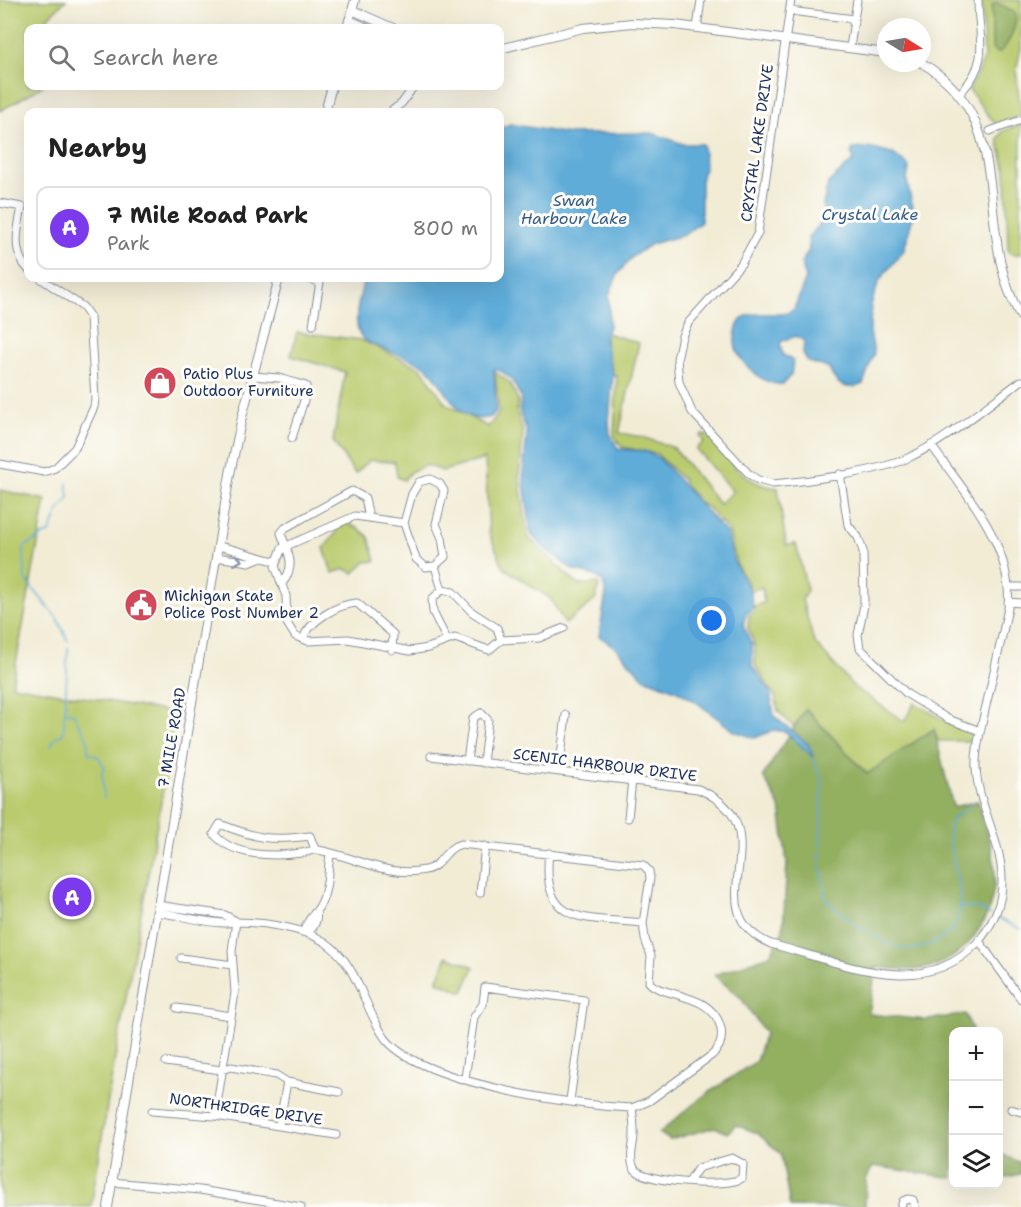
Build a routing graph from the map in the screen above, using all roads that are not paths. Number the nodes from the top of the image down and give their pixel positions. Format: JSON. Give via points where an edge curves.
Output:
{"nodes":[{"id":1,"x":355,"y":0,"type":"edge"},
{"id":2,"x":701,"y":0,"type":"edge"},
{"id":3,"x":792,"y":0,"type":"edge"},
{"id":4,"x":857,"y":0,"type":"edge"},
{"id":5,"x":978,"y":0,"type":"edge"},
{"id":6,"x":352,"y":10,"type":"junction"},
{"id":7,"x":790,"y":11,"type":"junction"},
{"id":8,"x":854,"y":19,"type":"junction"},
{"id":9,"x":348,"y":24,"type":"edge"},
{"id":10,"x":384,"y":24,"type":"edge"},
{"id":11,"x":697,"y":28,"type":"junction"},
{"id":12,"x":786,"y":40,"type":"junction"},
{"id":13,"x":850,"y":48,"type":"junction"},
{"id":14,"x":504,"y":49,"type":"edge"},
{"id":15,"x":877,"y":52,"type":"edge"},
{"id":16,"x":931,"y":68,"type":"edge"},
{"id":17,"x":331,"y":90,"type":"edge"},
{"id":18,"x":411,"y":90,"type":"edge"},
{"id":19,"x":962,"y":91,"type":"junction"},
{"id":20,"x":326,"y":108,"type":"edge"},
{"id":21,"x":395,"y":108,"type":"edge"},
{"id":22,"x":1021,"y":120,"type":"edge"},
{"id":23,"x":992,"y":136,"type":"joint"},
{"id":24,"x":1001,"y":192,"type":"dead end"},
{"id":25,"x":0,"y":203,"type":"edge"},
{"id":26,"x":24,"y":207,"type":"edge"},
{"id":27,"x":24,"y":210,"type":"edge"},
{"id":28,"x":24,"y":264,"type":"edge"},
{"id":29,"x":45,"y":282,"type":"edge"},
{"id":30,"x":278,"y":282,"type":"edge"},
{"id":31,"x":320,"y":282,"type":"edge"},
{"id":32,"x":1021,"y":317,"type":"edge"},
{"id":33,"x":313,"y":325,"type":"dead end"},
{"id":34,"x":253,"y":376,"type":"junction"},
{"id":35,"x":1021,"y":381,"type":"edge"},
{"id":36,"x":292,"y":438,"type":"dead end"},
{"id":37,"x":931,"y":445,"type":"junction"},
{"id":38,"x":0,"y":465,"type":"edge"},
{"id":39,"x":840,"y":474,"type":"junction"},
{"id":40,"x":369,"y":518,"type":"junction"},
{"id":41,"x":404,"y":522,"type":"junction"},
{"id":42,"x":287,"y":545,"type":"junction"},
{"id":43,"x":218,"y":546,"type":"junction"},
{"id":44,"x":216,"y":557,"type":"junction"},
{"id":45,"x":259,"y":558,"type":"junction"},
{"id":46,"x":275,"y":561,"type":"junction"},
{"id":47,"x":435,"y":566,"type":"junction"},
{"id":48,"x":282,"y":584,"type":"junction"},
{"id":49,"x":1008,"y":587,"type":"junction"},
{"id":50,"x":1021,"y":587,"type":"edge"},
{"id":51,"x":442,"y":590,"type":"junction"},
{"id":52,"x":1008,"y":603,"type":"junction"},
{"id":53,"x":1021,"y":603,"type":"edge"},
{"id":54,"x":564,"y":628,"type":"dead end"},
{"id":55,"x":303,"y":639,"type":"junction"},
{"id":56,"x":447,"y":640,"type":"junction"},
{"id":57,"x":501,"y":640,"type":"junction"},
{"id":58,"x":392,"y":650,"type":"junction"},
{"id":59,"x":566,"y":715,"type":"dead end"},
{"id":60,"x":980,"y":731,"type":"junction"},
{"id":61,"x":431,"y":756,"type":"dead end"},
{"id":62,"x":467,"y":761,"type":"junction"},
{"id":63,"x":483,"y":763,"type":"junction"},
{"id":64,"x":559,"y":772,"type":"junction"},
{"id":65,"x":632,"y":780,"type":"junction"},
{"id":66,"x":628,"y":818,"type":"dead end"},
{"id":67,"x":485,"y":846,"type":"junction"},
{"id":68,"x":315,"y":849,"type":"junction"},
{"id":69,"x":330,"y":853,"type":"junction"},
{"id":70,"x":549,"y":853,"type":"junction"},
{"id":71,"x":480,"y":893,"type":"dead end"},
{"id":72,"x":156,"y":908,"type":"junction"},
{"id":73,"x":236,"y":921,"type":"junction"},
{"id":74,"x":643,"y":923,"type":"junction"},
{"id":75,"x":307,"y":932,"type":"junction"},
{"id":76,"x":979,"y":941,"type":"junction"},
{"id":77,"x":181,"y":958,"type":"dead end"},
{"id":78,"x":233,"y":965,"type":"junction"},
{"id":79,"x":1021,"y":999,"type":"edge"},
{"id":80,"x":177,"y":1008,"type":"dead end"},
{"id":81,"x":231,"y":1016,"type":"junction"},
{"id":82,"x":166,"y":1062,"type":"dead end"},
{"id":83,"x":221,"y":1070,"type":"junction"},
{"id":84,"x":465,"y":1078,"type":"junction"},
{"id":85,"x":288,"y":1082,"type":"junction"},
{"id":86,"x":339,"y":1092,"type":"dead end"},
{"id":87,"x":570,"y":1100,"type":"junction"},
{"id":88,"x":632,"y":1108,"type":"junction"},
{"id":89,"x":1011,"y":1109,"type":"dead end"},
{"id":90,"x":152,"y":1111,"type":"dead end"},
{"id":91,"x":1021,"y":1112,"type":"edge"},
{"id":92,"x":215,"y":1116,"type":"junction"},
{"id":93,"x":279,"y":1126,"type":"junction"},
{"id":94,"x":336,"y":1135,"type":"dead end"},
{"id":95,"x":112,"y":1182,"type":"junction"},
{"id":96,"x":689,"y":1182,"type":"junction"},
{"id":97,"x":108,"y":1207,"type":"edge"},
{"id":98,"x":301,"y":1207,"type":"edge"},
{"id":99,"x":901,"y":1207,"type":"edge"},
{"id":100,"x":915,"y":1207,"type":"edge"}],
"edges":[{"from":1,"to":6,"type":"street"},
{"from":2,"to":11,"type":"street"},
{"from":3,"to":7,"type":"street","name":"CRYSTAL LAKE DRIVE"},
{"from":4,"to":8,"type":"street"},
{"from":5,"to":19,"type":"street","via":[[981,58]]},
{"from":6,"to":9,"type":"street"},
{"from":6,"to":10,"type":"street"},
{"from":7,"to":8,"type":"street"},
{"from":7,"to":12,"type":"street","name":"CRYSTAL LAKE DRIVE"},
{"from":8,"to":13,"type":"street"},
{"from":11,"to":12,"type":"street"},
{"from":11,"to":14,"type":"street","via":[[644,23],[606,25]]},
{"from":12,"to":13,"type":"street"},
{"from":12,"to":39,"type":"street","name":"CRYSTAL LAKE DRIVE","via":[[758,233],[741,264],[686,327],[678,352],[677,373],[692,412],[754,478],[773,484]]},
{"from":13,"to":15,"type":"street"},
{"from":16,"to":19,"type":"street"},
{"from":17,"to":20,"type":"street"},
{"from":18,"to":21,"type":"street"},
{"from":19,"to":23,"type":"street","via":[[979,110]]},
{"from":22,"to":23,"type":"street"},
{"from":24,"to":32,"type":"street","via":[[1004,268]]},
{"from":25,"to":26,"type":"street"},
{"from":27,"to":28,"type":"street","via":[[16,238]]},
{"from":29,"to":38,"type":"street","via":[[88,313],[94,407],[75,448],[55,468],[38,472]]},
{"from":30,"to":34,"type":"street","name":"7 MILE ROAD"},
{"from":31,"to":33,"type":"street"},
{"from":34,"to":36,"type":"street","via":[[306,386],[308,391]]},
{"from":34,"to":43,"type":"street","name":"7 MILE ROAD","via":[[235,447]]},
{"from":35,"to":37,"type":"street","name":"CRYSTAL LAKE DRIVE"},
{"from":37,"to":39,"type":"street","name":"CRYSTAL LAKE DRIVE","via":[[889,465]]},
{"from":37,"to":49,"type":"street","name":"SCENIC HARBOUR DRIVE","via":[[993,535],[1005,565]]},
{"from":39,"to":60,"type":"street","via":[[848,525],[863,551],[860,648],[907,694],[948,719]]},
{"from":40,"to":41,"type":"street"},
{"from":40,"to":42,"type":"street","via":[[343,520]]},
{"from":40,"to":42,"type":"street","via":[[365,498],[352,491],[285,528],[281,533]]},
{"from":41,"to":47,"type":"street","via":[[416,560],[426,567]]},
{"from":41,"to":47,"type":"street","via":[[419,482],[430,479],[440,484],[444,491],[436,524],[445,557]]},
{"from":42,"to":46,"type":"street"},
{"from":42,"to":48,"type":"street","via":[[291,564]]},
{"from":43,"to":44,"type":"street","name":"7 MILE ROAD"},
{"from":43,"to":45,"type":"street","via":[[251,552]]},
{"from":44,"to":45,"type":"street","one_way":true,"via":[[249,562]]},
{"from":44,"to":72,"type":"street","name":"7 MILE ROAD"},
{"from":45,"to":46,"type":"street"},
{"from":46,"to":48,"type":"street"},
{"from":47,"to":51,"type":"street"},
{"from":48,"to":55,"type":"street","via":[[287,623],[295,636]]},
{"from":49,"to":50,"type":"street"},
{"from":49,"to":52,"type":"street","name":"SCENIC HARBOUR DRIVE"},
{"from":51,"to":56,"type":"street","via":[[432,599],[433,612]]},
{"from":51,"to":57,"type":"street","via":[[453,592],[472,612],[497,628]]},
{"from":52,"to":53,"type":"street"},
{"from":52,"to":60,"type":"street","name":"SCENIC HARBOUR DRIVE"},
{"from":54,"to":57,"type":"street","via":[[538,638]]},
{"from":55,"to":58,"type":"street","via":[[348,639]]},
{"from":55,"to":58,"type":"street","via":[[312,624],[348,603],[357,603],[393,634]]},
{"from":56,"to":57,"type":"street","via":[[463,639],[489,650]]},
{"from":56,"to":58,"type":"street","via":[[418,651]]},
{"from":59,"to":64,"type":"street"},
{"from":60,"to":76,"type":"street","name":"SCENIC HARBOUR DRIVE","via":[[977,778],[999,850],[1002,880],[996,913]]},
{"from":61,"to":62,"type":"street","name":"SCENIC HARBOUR DRIVE"},
{"from":62,"to":63,"type":"street","name":"SCENIC HARBOUR DRIVE"},
{"from":62,"to":63,"type":"street","via":[[473,718],[481,713],[488,720]]},
{"from":63,"to":64,"type":"street","name":"SCENIC HARBOUR DRIVE"},
{"from":64,"to":65,"type":"street","name":"SCENIC HARBOUR DRIVE"},
{"from":65,"to":66,"type":"street"},
{"from":65,"to":76,"type":"street","name":"SCENIC HARBOUR DRIVE","via":[[698,789],[728,809],[742,842],[737,908],[748,928],[765,941],[873,971],[905,975],[946,966]]},
{"from":67,"to":69,"type":"street","via":[[458,844],[436,866],[416,872],[386,871]]},
{"from":67,"to":70,"type":"street"},
{"from":67,"to":71,"type":"street"},
{"from":68,"to":68,"type":"street","via":[[287,855],[258,854],[231,847],[214,834],[220,824],[263,839],[310,836]]},
{"from":68,"to":69,"type":"street"},
{"from":69,"to":75,"type":"street","via":[[325,890],[312,930]]},
{"from":70,"to":74,"type":"street","via":[[550,889],[561,909],[574,915]]},
{"from":70,"to":74,"type":"street","via":[[645,866],[650,878]]},
{"from":72,"to":73,"type":"street","via":[[225,923]]},
{"from":72,"to":95,"type":"street","name":"7 MILE ROAD"},
{"from":73,"to":75,"type":"street"},
{"from":73,"to":78,"type":"street"},
{"from":74,"to":88,"type":"street","via":[[651,956],[650,984],[702,1004],[718,1021],[722,1037],[712,1055],[650,1101]]},
{"from":75,"to":84,"type":"street","via":[[334,949],[347,964],[388,1041],[414,1062]]},
{"from":76,"to":79,"type":"street"},
{"from":77,"to":78,"type":"street"},
{"from":78,"to":81,"type":"street"},
{"from":80,"to":81,"type":"street"},
{"from":81,"to":83,"type":"street"},
{"from":82,"to":83,"type":"street","name":"NORTHRIDGE DRIVE"},
{"from":83,"to":85,"type":"street","name":"NORTHRIDGE DRIVE","via":[[231,1067],[276,1075]]},
{"from":83,"to":92,"type":"street"},
{"from":84,"to":87,"type":"street","via":[[504,1090]]},
{"from":84,"to":87,"type":"street","via":[[474,1017],[483,1004],[485,987],[584,1000]]},
{"from":85,"to":86,"type":"street","name":"NORTHRIDGE DRIVE"},
{"from":85,"to":93,"type":"street"},
{"from":87,"to":88,"type":"street"},
{"from":88,"to":96,"type":"street","via":[[635,1171],[646,1177]]},
{"from":89,"to":91,"type":"street"},
{"from":90,"to":92,"type":"street","name":"NORTHRIDGE DRIVE"},
{"from":92,"to":93,"type":"street","name":"NORTHRIDGE DRIVE"},
{"from":93,"to":94,"type":"street","name":"NORTHRIDGE DRIVE"},
{"from":95,"to":97,"type":"street","name":"7 MILE ROAD"},
{"from":95,"to":98,"type":"street","via":[[200,1190]]},
{"from":96,"to":96,"type":"street","via":[[735,1183],[743,1176],[743,1164],[732,1158],[698,1168]]},
{"from":99,"to":100,"type":"street","via":[[908,1199],[913,1200]]}]}
